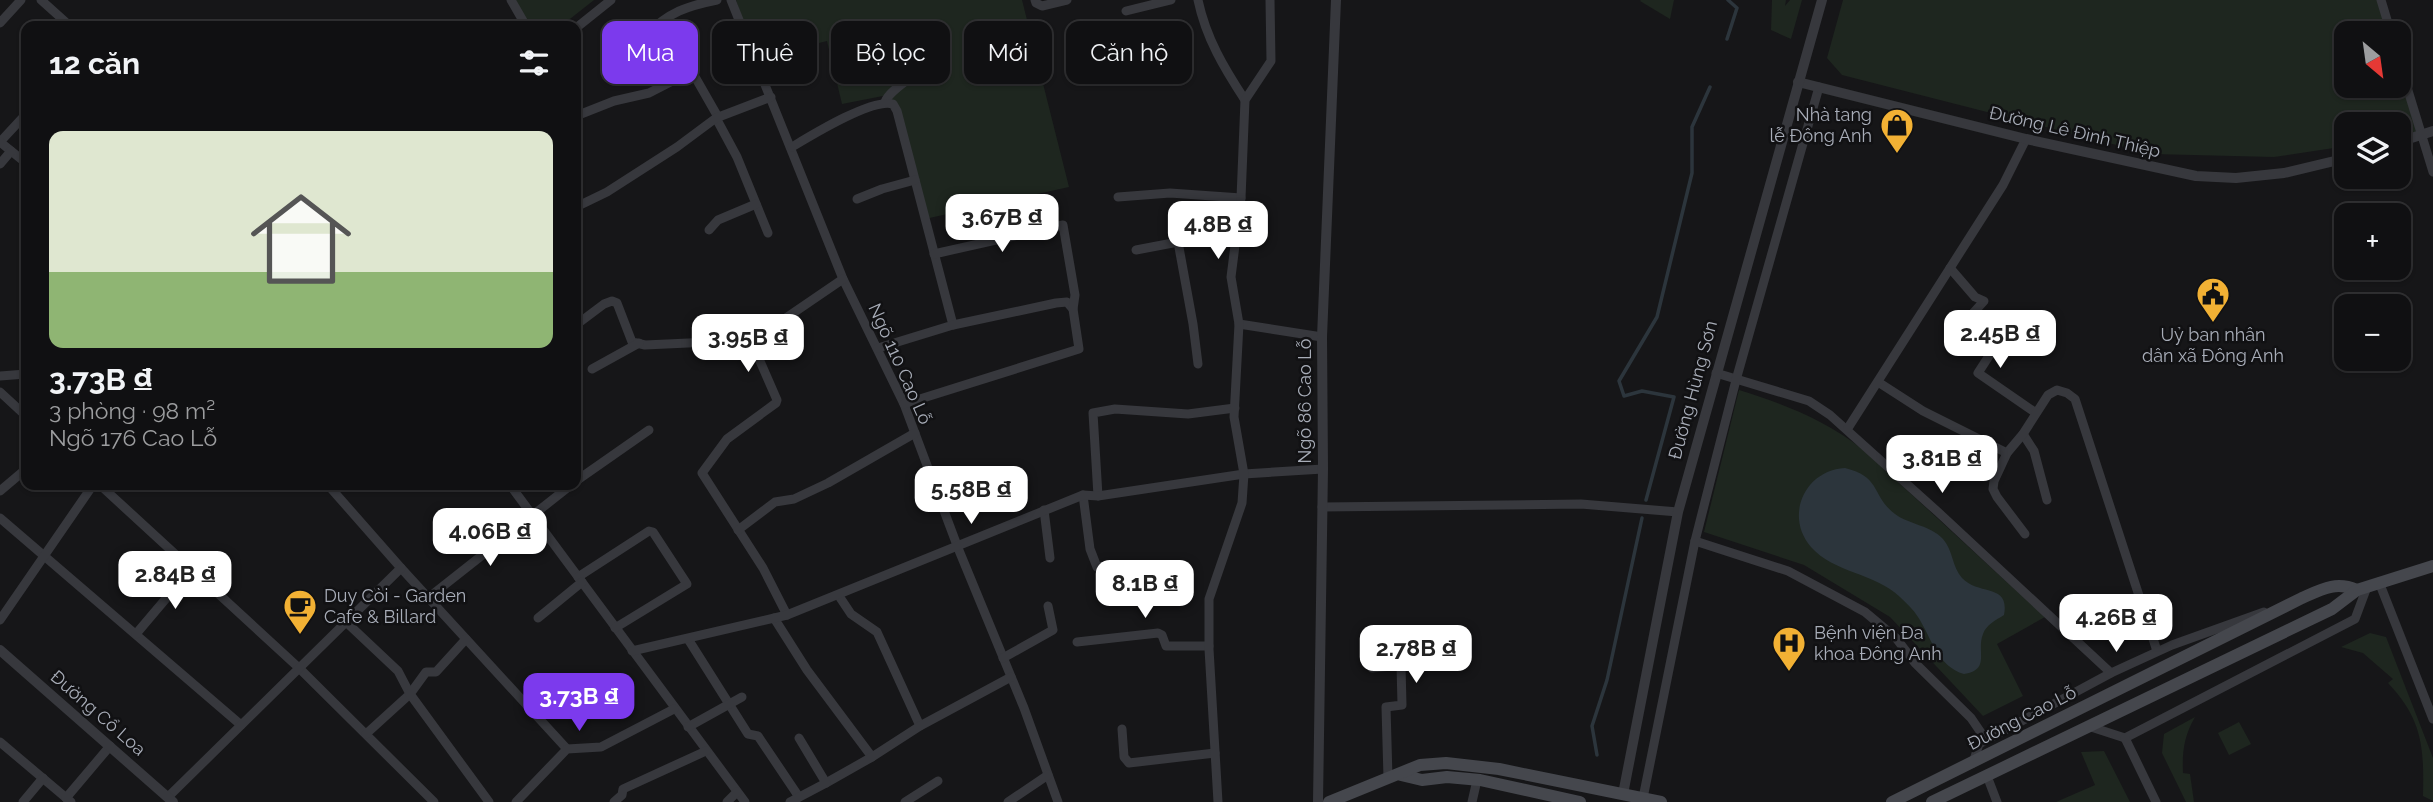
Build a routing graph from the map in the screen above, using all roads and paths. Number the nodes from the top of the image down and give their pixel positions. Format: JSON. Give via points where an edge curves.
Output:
{"nodes":[{"id":1,"x":21,"y":0,"type":"edge"},
{"id":2,"x":41,"y":0,"type":"edge"},
{"id":3,"x":511,"y":0,"type":"edge"},
{"id":4,"x":611,"y":0,"type":"edge"},
{"id":5,"x":717,"y":0,"type":"edge"},
{"id":6,"x":732,"y":0,"type":"edge"},
{"id":7,"x":1035,"y":0,"type":"edge"},
{"id":8,"x":1067,"y":0,"type":"edge"},
{"id":9,"x":1171,"y":0,"type":"edge"},
{"id":10,"x":1198,"y":0,"type":"edge"},
{"id":11,"x":1270,"y":0,"type":"edge"},
{"id":12,"x":1336,"y":0,"type":"edge"},
{"id":13,"x":1822,"y":0,"type":"edge"},
{"id":14,"x":2381,"y":0,"type":"edge"},
{"id":15,"x":1126,"y":11,"type":"dead end"},
{"id":16,"x":64,"y":21,"type":"edge"},
{"id":17,"x":524,"y":21,"type":"edge"},
{"id":18,"x":661,"y":21,"type":"edge"},
{"id":19,"x":2387,"y":21,"type":"edge"},
{"id":20,"x":0,"y":23,"type":"edge"},
{"id":21,"x":581,"y":24,"type":"edge"},
{"id":22,"x":1798,"y":82,"type":"junction"},
{"id":23,"x":904,"y":84,"type":"edge"},
{"id":24,"x":1819,"y":88,"type":"junction"},
{"id":25,"x":2412,"y":94,"type":"edge"},
{"id":26,"x":771,"y":97,"type":"junction"},
{"id":27,"x":1245,"y":100,"type":"junction"},
{"id":28,"x":885,"y":102,"type":"junction"},
{"id":29,"x":581,"y":114,"type":"edge"},
{"id":30,"x":717,"y":118,"type":"junction"},
{"id":31,"x":21,"y":119,"type":"edge"},
{"id":32,"x":2427,"y":133,"type":"edge"},
{"id":33,"x":2026,"y":139,"type":"junction"},
{"id":34,"x":0,"y":142,"type":"edge"},
{"id":35,"x":792,"y":147,"type":"junction"},
{"id":36,"x":11,"y":151,"type":"junction"},
{"id":37,"x":21,"y":159,"type":"edge"},
{"id":38,"x":2334,"y":161,"type":"edge"},
{"id":39,"x":0,"y":164,"type":"edge"},
{"id":40,"x":2433,"y":172,"type":"edge"},
{"id":41,"x":915,"y":180,"type":"junction"},
{"id":42,"x":1118,"y":197,"type":"dead end"},
{"id":43,"x":1241,"y":198,"type":"junction"},
{"id":44,"x":857,"y":199,"type":"dead end"},
{"id":45,"x":756,"y":204,"type":"junction"},
{"id":46,"x":581,"y":205,"type":"edge"},
{"id":47,"x":709,"y":230,"type":"dead end"},
{"id":48,"x":768,"y":233,"type":"dead end"},
{"id":49,"x":1236,"y":238,"type":"junction"},
{"id":50,"x":1178,"y":242,"type":"junction"},
{"id":51,"x":1136,"y":250,"type":"dead end"},
{"id":52,"x":934,"y":254,"type":"junction"},
{"id":53,"x":1950,"y":268,"type":"junction"},
{"id":54,"x":844,"y":279,"type":"junction"},
{"id":55,"x":1073,"y":309,"type":"junction"},
{"id":56,"x":2014,"y":317,"type":"dead end"},
{"id":57,"x":581,"y":321,"type":"edge"},
{"id":58,"x":1965,"y":322,"type":"dead end"},
{"id":59,"x":1239,"y":324,"type":"junction"},
{"id":60,"x":953,"y":325,"type":"junction"},
{"id":61,"x":749,"y":336,"type":"junction"},
{"id":62,"x":1322,"y":337,"type":"junction"},
{"id":63,"x":639,"y":343,"type":"junction"},
{"id":64,"x":878,"y":348,"type":"junction"},
{"id":65,"x":1198,"y":364,"type":"dead end"},
{"id":66,"x":592,"y":369,"type":"dead end"},
{"id":67,"x":1716,"y":373,"type":"junction"},
{"id":68,"x":21,"y":374,"type":"edge"},
{"id":69,"x":0,"y":376,"type":"edge"},
{"id":70,"x":1736,"y":380,"type":"junction"},
{"id":71,"x":1878,"y":382,"type":"junction"},
{"id":72,"x":0,"y":392,"type":"edge"},
{"id":73,"x":904,"y":404,"type":"junction"},
{"id":74,"x":1235,"y":408,"type":"junction"},
{"id":75,"x":21,"y":411,"type":"edge"},
{"id":76,"x":2036,"y":413,"type":"junction"},
{"id":77,"x":1848,"y":428,"type":"junction"},
{"id":78,"x":649,"y":430,"type":"dead end"},
{"id":79,"x":915,"y":433,"type":"junction"},
{"id":80,"x":2023,"y":434,"type":"junction"},
{"id":81,"x":2007,"y":453,"type":"junction"},
{"id":82,"x":1323,"y":469,"type":"junction"},
{"id":83,"x":21,"y":473,"type":"edge"},
{"id":84,"x":1244,"y":474,"type":"junction"},
{"id":85,"x":581,"y":478,"type":"edge"},
{"id":86,"x":90,"y":490,"type":"edge"},
{"id":87,"x":105,"y":490,"type":"edge"},
{"id":88,"x":332,"y":490,"type":"edge"},
{"id":89,"x":514,"y":490,"type":"edge"},
{"id":90,"x":565,"y":490,"type":"edge"},
{"id":91,"x":0,"y":491,"type":"edge"},
{"id":92,"x":1083,"y":495,"type":"junction"},
{"id":93,"x":1098,"y":496,"type":"junction"},
{"id":94,"x":2047,"y":500,"type":"dead end"},
{"id":95,"x":1322,"y":507,"type":"junction"},
{"id":96,"x":1044,"y":510,"type":"junction"},
{"id":97,"x":1678,"y":512,"type":"junction"},
{"id":98,"x":534,"y":516,"type":"junction"},
{"id":99,"x":0,"y":518,"type":"edge"},
{"id":100,"x":738,"y":530,"type":"junction"},
{"id":101,"x":2025,"y":534,"type":"dead end"},
{"id":102,"x":1695,"y":541,"type":"junction"},
{"id":103,"x":958,"y":548,"type":"junction"},
{"id":104,"x":44,"y":556,"type":"junction"},
{"id":105,"x":1050,"y":558,"type":"dead end"},
{"id":106,"x":2433,"y":566,"type":"edge"},
{"id":107,"x":401,"y":568,"type":"junction"},
{"id":108,"x":191,"y":569,"type":"junction"},
{"id":109,"x":1135,"y":572,"type":"dead end"},
{"id":110,"x":580,"y":580,"type":"junction"},
{"id":111,"x":2368,"y":586,"type":"junction"},
{"id":112,"x":839,"y":596,"type":"junction"},
{"id":113,"x":428,"y":598,"type":"junction"},
{"id":114,"x":2302,"y":598,"type":"junction"},
{"id":115,"x":1048,"y":606,"type":"dead end"},
{"id":116,"x":787,"y":615,"type":"junction"},
{"id":117,"x":538,"y":618,"type":"dead end"},
{"id":118,"x":774,"y":618,"type":"junction"},
{"id":119,"x":0,"y":620,"type":"edge"},
{"id":120,"x":346,"y":622,"type":"junction"},
{"id":121,"x":615,"y":628,"type":"junction"},
{"id":122,"x":136,"y":634,"type":"junction"},
{"id":123,"x":466,"y":639,"type":"junction"},
{"id":124,"x":688,"y":639,"type":"junction"},
{"id":125,"x":1077,"y":642,"type":"dead end"},
{"id":126,"x":1209,"y":646,"type":"junction"},
{"id":127,"x":0,"y":650,"type":"edge"},
{"id":128,"x":632,"y":651,"type":"junction"},
{"id":129,"x":2157,"y":652,"type":"junction"},
{"id":130,"x":1003,"y":658,"type":"junction"},
{"id":131,"x":299,"y":668,"type":"junction"},
{"id":132,"x":1372,"y":668,"type":"dead end"},
{"id":133,"x":2111,"y":673,"type":"junction"},
{"id":134,"x":1011,"y":677,"type":"junction"},
{"id":135,"x":410,"y":694,"type":"junction"},
{"id":136,"x":742,"y":697,"type":"dead end"},
{"id":137,"x":2059,"y":700,"type":"junction"},
{"id":138,"x":729,"y":704,"type":"junction"},
{"id":139,"x":674,"y":709,"type":"junction"},
{"id":140,"x":2067,"y":715,"type":"junction"},
{"id":141,"x":2433,"y":719,"type":"edge"},
{"id":142,"x":241,"y":725,"type":"junction"},
{"id":143,"x":920,"y":726,"type":"junction"},
{"id":144,"x":688,"y":727,"type":"junction"},
{"id":145,"x":2091,"y":727,"type":"junction"},
{"id":146,"x":1122,"y":729,"type":"dead end"},
{"id":147,"x":366,"y":734,"type":"junction"},
{"id":148,"x":799,"y":738,"type":"dead end"},
{"id":149,"x":2125,"y":738,"type":"junction"},
{"id":150,"x":1986,"y":740,"type":"junction"},
{"id":151,"x":0,"y":742,"type":"edge"},
{"id":152,"x":110,"y":746,"type":"junction"},
{"id":153,"x":567,"y":749,"type":"junction"},
{"id":154,"x":706,"y":751,"type":"junction"},
{"id":155,"x":1215,"y":753,"type":"junction"},
{"id":156,"x":872,"y":757,"type":"junction"},
{"id":157,"x":1973,"y":763,"type":"junction"},
{"id":158,"x":1048,"y":775,"type":"junction"},
{"id":159,"x":1394,"y":776,"type":"junction"},
{"id":160,"x":1987,"y":776,"type":"junction"},
{"id":161,"x":43,"y":778,"type":"junction"},
{"id":162,"x":1477,"y":780,"type":"junction"},
{"id":163,"x":938,"y":781,"type":"dead end"},
{"id":164,"x":825,"y":783,"type":"junction"},
{"id":165,"x":737,"y":792,"type":"junction"},
{"id":166,"x":1623,"y":794,"type":"junction"},
{"id":167,"x":1643,"y":798,"type":"junction"},
{"id":168,"x":68,"y":800,"type":"edge"},
{"id":169,"x":171,"y":800,"type":"edge"},
{"id":170,"x":794,"y":800,"type":"edge"},
{"id":171,"x":520,"y":801,"type":"edge"},
{"id":172,"x":23,"y":802,"type":"edge"},
{"id":173,"x":434,"y":802,"type":"edge"},
{"id":174,"x":489,"y":802,"type":"edge"},
{"id":175,"x":614,"y":802,"type":"edge"},
{"id":176,"x":727,"y":802,"type":"edge"},
{"id":177,"x":745,"y":802,"type":"edge"},
{"id":178,"x":905,"y":802,"type":"edge"},
{"id":179,"x":1008,"y":802,"type":"edge"},
{"id":180,"x":1058,"y":802,"type":"edge"},
{"id":181,"x":1219,"y":802,"type":"edge"},
{"id":182,"x":1318,"y":802,"type":"edge"},
{"id":183,"x":1329,"y":802,"type":"edge"},
{"id":184,"x":1472,"y":802,"type":"edge"},
{"id":185,"x":1580,"y":802,"type":"edge"},
{"id":186,"x":1661,"y":802,"type":"edge"},
{"id":187,"x":1892,"y":802,"type":"edge"},
{"id":188,"x":1932,"y":802,"type":"edge"},
{"id":189,"x":1997,"y":802,"type":"edge"},
{"id":190,"x":2156,"y":802,"type":"edge"}],
"edges":[{"from":1,"to":20,"type":"street"},
{"from":2,"to":16,"type":"street"},
{"from":3,"to":17,"type":"street"},
{"from":4,"to":21,"type":"street"},
{"from":5,"to":18,"type":"street","via":[[686,6]]},
{"from":6,"to":26,"type":"street","name":"Ngõ 110 Cao Lỗ"},
{"from":7,"to":8,"type":"street","via":[[1042,6]]},
{"from":9,"to":15,"type":"street"},
{"from":10,"to":27,"type":"street","via":[[1204,26]]},
{"from":11,"to":27,"type":"street","via":[[1271,61]]},
{"from":12,"to":62,"type":"street","name":"Ngõ 86 Cao Lỗ"},
{"from":13,"to":22,"type":"street","name":"Đường Hùng Sơn"},
{"from":14,"to":19,"type":"street"},
{"from":22,"to":24,"type":"street","name":"Đường Lê Đình Thiệp"},
{"from":22,"to":67,"type":"street","name":"Đường Hùng Sơn"},
{"from":23,"to":28,"type":"street"},
{"from":24,"to":33,"type":"street","name":"Đường Lê Đình Thiệp"},
{"from":24,"to":70,"type":"street"},
{"from":25,"to":32,"type":"street"},
{"from":26,"to":30,"type":"street"},
{"from":26,"to":35,"type":"street","name":"Ngõ 110 Cao Lỗ"},
{"from":27,"to":43,"type":"street"},
{"from":28,"to":35,"type":"street","via":[[841,119]]},
{"from":28,"to":41,"type":"street","via":[[897,111]]},
{"from":29,"to":30,"type":"street","via":[[649,93],[685,74],[694,75]]},
{"from":30,"to":45,"type":"street"},
{"from":30,"to":46,"type":"street"},
{"from":31,"to":34,"type":"street"},
{"from":32,"to":40,"type":"street"},
{"from":33,"to":38,"type":"street","name":"Đường Lê Đình Thiệp","via":[[2196,177],[2284,173]]},
{"from":33,"to":53,"type":"street","via":[[2003,185]]},
{"from":34,"to":36,"type":"street"},
{"from":35,"to":54,"type":"street","name":"Ngõ 110 Cao Lỗ"},
{"from":36,"to":37,"type":"street"},
{"from":36,"to":39,"type":"street"},
{"from":41,"to":44,"type":"street"},
{"from":41,"to":52,"type":"street"},
{"from":42,"to":43,"type":"street","via":[[1170,193]]},
{"from":43,"to":49,"type":"street"},
{"from":45,"to":47,"type":"street","via":[[718,220]]},
{"from":45,"to":48,"type":"street"},
{"from":49,"to":50,"type":"street"},
{"from":49,"to":59,"type":"street","via":[[1231,277]]},
{"from":50,"to":51,"type":"street"},
{"from":50,"to":65,"type":"street"},
{"from":52,"to":55,"type":"street","via":[[1063,225],[1075,295]]},
{"from":52,"to":60,"type":"street"},
{"from":53,"to":58,"type":"street","via":[[1984,301]]},
{"from":53,"to":71,"type":"street"},
{"from":54,"to":61,"type":"street","via":[[780,322]]},
{"from":54,"to":64,"type":"street","name":"Ngõ 110 Cao Lỗ"},
{"from":55,"to":60,"type":"street","via":[[1067,302],[1056,303]]},
{"from":55,"to":73,"type":"street","via":[[1079,349]]},
{"from":56,"to":76,"type":"street","via":[[1978,373]]},
{"from":57,"to":63,"type":"street","via":[[612,301],[617,303],[632,342]]},
{"from":59,"to":62,"type":"street"},
{"from":59,"to":74,"type":"street"},
{"from":60,"to":64,"type":"street"},
{"from":61,"to":63,"type":"street","via":[[710,342]]},
{"from":61,"to":100,"type":"street","via":[[776,403],[727,439],[702,473]]},
{"from":62,"to":82,"type":"street","name":"Ngõ 86 Cao Lỗ"},
{"from":63,"to":66,"type":"street"},
{"from":64,"to":73,"type":"street","name":"Ngõ 110 Cao Lỗ"},
{"from":67,"to":70,"type":"street"},
{"from":67,"to":97,"type":"street","name":"Đường Hùng Sơn"},
{"from":68,"to":69,"type":"street"},
{"from":70,"to":77,"type":"street","via":[[1809,401]]},
{"from":70,"to":102,"type":"street"},
{"from":71,"to":77,"type":"street"},
{"from":71,"to":81,"type":"street","via":[[1923,411]]},
{"from":72,"to":75,"type":"street"},
{"from":73,"to":79,"type":"street","name":"Ngõ 110 Cao Lỗ"},
{"from":74,"to":84,"type":"street"},
{"from":74,"to":93,"type":"street","via":[[1188,414],[1115,409],[1093,414]]},
{"from":76,"to":80,"type":"street"},
{"from":76,"to":129,"type":"street","via":[[2057,390],[2074,399]]},
{"from":77,"to":133,"type":"street"},
{"from":78,"to":85,"type":"street"},
{"from":79,"to":100,"type":"street","via":[[828,484],[775,502]]},
{"from":79,"to":103,"type":"street","name":"Ngõ 110 Cao Lỗ"},
{"from":80,"to":81,"type":"street"},
{"from":80,"to":94,"type":"street","via":[[2034,451]]},
{"from":81,"to":101,"type":"street","via":[[1993,489]]},
{"from":82,"to":84,"type":"street"},
{"from":82,"to":95,"type":"street","name":"Ngõ 86 Cao Lỗ"},
{"from":83,"to":91,"type":"street"},
{"from":84,"to":93,"type":"street"},
{"from":84,"to":126,"type":"street","via":[[1242,503],[1209,599]]},
{"from":86,"to":104,"type":"street"},
{"from":87,"to":108,"type":"street"},
{"from":88,"to":107,"type":"street"},
{"from":89,"to":98,"type":"street"},
{"from":90,"to":98,"type":"street"},
{"from":92,"to":93,"type":"street"},
{"from":92,"to":96,"type":"street"},
{"from":92,"to":109,"type":"street","via":[[1097,567],[1124,565]]},
{"from":95,"to":97,"type":"street","via":[[1581,504]]},
{"from":95,"to":182,"type":"street","name":"Ngõ 86 Cao Lỗ"},
{"from":96,"to":103,"type":"street"},
{"from":96,"to":105,"type":"street"},
{"from":97,"to":166,"type":"street","name":"Đường Hùng Sơn"},
{"from":98,"to":110,"type":"street"},
{"from":98,"to":113,"type":"street"},
{"from":99,"to":104,"type":"street"},
{"from":100,"to":116,"type":"street"},
{"from":102,"to":150,"type":"street","via":[[1788,570],[1865,612],[1896,638]]},
{"from":102,"to":167,"type":"street"},
{"from":103,"to":112,"type":"street"},
{"from":103,"to":130,"type":"street","name":"Ngõ 110 Cao Lỗ"},
{"from":104,"to":119,"type":"street"},
{"from":104,"to":122,"type":"street"},
{"from":106,"to":111,"type":"main road","name":"Đường Cao Lỗ"},
{"from":107,"to":113,"type":"street"},
{"from":107,"to":120,"type":"street"},
{"from":108,"to":122,"type":"street"},
{"from":108,"to":131,"type":"street"},
{"from":110,"to":117,"type":"street"},
{"from":110,"to":121,"type":"street"},
{"from":110,"to":121,"type":"street","via":[[653,532],[687,584]]},
{"from":111,"to":114,"type":"main road","name":"Đường Cao Lỗ","via":[[2332,585]]},
{"from":111,"to":141,"type":"street"},
{"from":111,"to":145,"type":"main road","name":"Đường Cao Lỗ","via":[[2332,609]]},
{"from":111,"to":149,"type":"street","via":[[2356,619]]},
{"from":112,"to":116,"type":"street"},
{"from":112,"to":143,"type":"street","via":[[851,614],[877,632]]},
{"from":113,"to":123,"type":"street"},
{"from":114,"to":129,"type":"street"},
{"from":114,"to":140,"type":"main road","name":"Đường Cao Lỗ"},
{"from":115,"to":130,"type":"street","via":[[1053,629]]},
{"from":116,"to":118,"type":"street"},
{"from":118,"to":124,"type":"street"},
{"from":118,"to":156,"type":"street"},
{"from":120,"to":131,"type":"street"},
{"from":120,"to":135,"type":"street","via":[[398,671]]},
{"from":121,"to":128,"type":"street"},
{"from":122,"to":142,"type":"street"},
{"from":123,"to":135,"type":"street","via":[[436,672],[426,672]]},
{"from":123,"to":153,"type":"street"},
{"from":124,"to":128,"type":"street"},
{"from":124,"to":138,"type":"street"},
{"from":125,"to":126,"type":"street","via":[[1158,633],[1166,646]]},
{"from":126,"to":155,"type":"street"},
{"from":127,"to":152,"type":"street","name":"Đường Cổ Loa"},
{"from":128,"to":139,"type":"street"},
{"from":129,"to":133,"type":"street"},
{"from":130,"to":134,"type":"street","name":"Ngõ 110 Cao Lỗ"},
{"from":131,"to":142,"type":"street"},
{"from":131,"to":147,"type":"street"},
{"from":132,"to":159,"type":"street","via":[[1401,665],[1402,705],[1386,707]]},
{"from":133,"to":137,"type":"street"},
{"from":134,"to":143,"type":"street"},
{"from":134,"to":158,"type":"street","name":"Ngõ 110 Cao Lỗ"},
{"from":135,"to":147,"type":"street"},
{"from":135,"to":174,"type":"street"},
{"from":136,"to":138,"type":"street"},
{"from":137,"to":140,"type":"street"},
{"from":137,"to":150,"type":"street"},
{"from":138,"to":144,"type":"street"},
{"from":138,"to":170,"type":"street","via":[[748,734],[758,736]]},
{"from":139,"to":144,"type":"street"},
{"from":139,"to":153,"type":"street","via":[[601,747]]},
{"from":140,"to":157,"type":"main road","name":"Đường Cao Lỗ"},
{"from":142,"to":169,"type":"street"},
{"from":143,"to":156,"type":"street"},
{"from":144,"to":154,"type":"street"},
{"from":145,"to":149,"type":"street"},
{"from":145,"to":160,"type":"main road","name":"Đường Cao Lỗ"},
{"from":146,"to":155,"type":"street","via":[[1124,757],[1129,763]]},
{"from":147,"to":173,"type":"street"},
{"from":148,"to":164,"type":"street"},
{"from":149,"to":190,"type":"street"},
{"from":150,"to":157,"type":"street","via":[[1979,744]]},
{"from":151,"to":161,"type":"street"},
{"from":152,"to":168,"type":"street"},
{"from":152,"to":169,"type":"street","name":"Đường Cổ Loa"},
{"from":153,"to":171,"type":"street"},
{"from":154,"to":165,"type":"street"},
{"from":154,"to":175,"type":"street","via":[[623,789]]},
{"from":155,"to":181,"type":"street"},
{"from":156,"to":164,"type":"street"},
{"from":157,"to":187,"type":"main road","name":"Đường Cao Lỗ"},
{"from":158,"to":179,"type":"street"},
{"from":158,"to":180,"type":"street","name":"Ngõ 110 Cao Lỗ"},
{"from":159,"to":162,"type":"main road"},
{"from":159,"to":166,"type":"main road","via":[[1420,765],[1472,765]]},
{"from":159,"to":183,"type":"main road"},
{"from":160,"to":188,"type":"main road","name":"Đường Cao Lỗ"},
{"from":160,"to":189,"type":"street"},
{"from":161,"to":168,"type":"street"},
{"from":161,"to":172,"type":"street"},
{"from":162,"to":184,"type":"street"},
{"from":162,"to":185,"type":"main road"},
{"from":163,"to":178,"type":"street"},
{"from":164,"to":170,"type":"street"},
{"from":165,"to":176,"type":"street"},
{"from":165,"to":177,"type":"street"},
{"from":166,"to":167,"type":"main road"},
{"from":167,"to":186,"type":"main road"}]}
